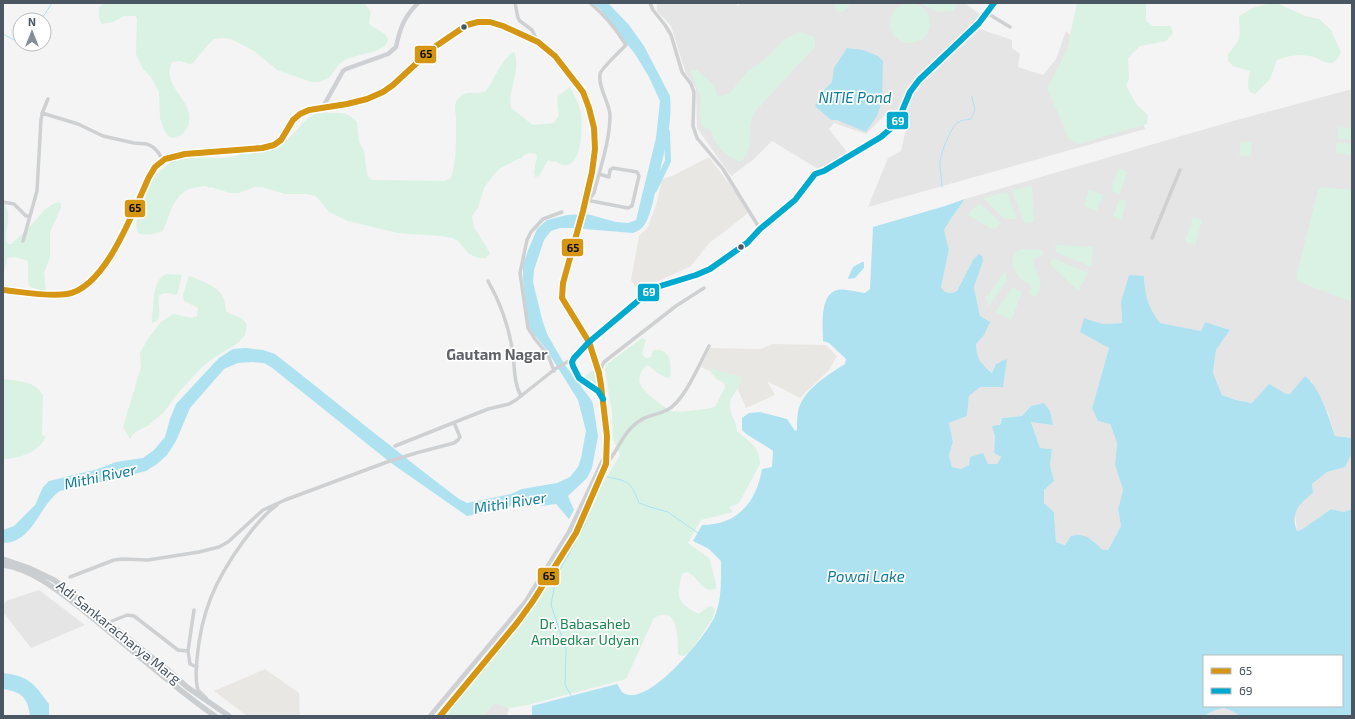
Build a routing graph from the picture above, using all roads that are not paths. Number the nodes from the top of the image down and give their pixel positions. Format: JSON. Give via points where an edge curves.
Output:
{"nodes":[{"id":1,"x":418,"y":3,"type":"edge"},
{"id":2,"x":515,"y":3,"type":"edge"},
{"id":3,"x":590,"y":3,"type":"edge"},
{"id":4,"x":650,"y":3,"type":"edge"},
{"id":5,"x":994,"y":3,"type":"edge"},
{"id":6,"x":987,"y":13,"type":"junction"},
{"id":7,"x":1010,"y":27,"type":"dead end"},
{"id":8,"x":538,"y":42,"type":"junction"},
{"id":9,"x":426,"y":54,"type":"junction"},
{"id":10,"x":431,"y":58,"type":"dead end"},
{"id":11,"x":48,"y":100,"type":"dead end"},
{"id":12,"x":323,"y":107,"type":"junction"},
{"id":13,"x":42,"y":113,"type":"junction"},
{"id":14,"x":163,"y":160,"type":"junction"},
{"id":15,"x":1180,"y":170,"type":"dead end"},
{"id":16,"x":599,"y":174,"type":"junction"},
{"id":17,"x":585,"y":200,"type":"junction"},
{"id":18,"x":3,"y":202,"type":"edge"},
{"id":19,"x":562,"y":212,"type":"dead end"},
{"id":20,"x":30,"y":216,"type":"junction"},
{"id":21,"x":760,"y":229,"type":"junction"},
{"id":22,"x":1152,"y":238,"type":"dead end"},
{"id":23,"x":23,"y":241,"type":"dead end"},
{"id":24,"x":488,"y":281,"type":"dead end"},
{"id":25,"x":704,"y":288,"type":"dead end"},
{"id":26,"x":3,"y":290,"type":"edge"},
{"id":27,"x":589,"y":342,"type":"junction"},
{"id":28,"x":709,"y":346,"type":"dead end"},
{"id":29,"x":574,"y":358,"type":"junction"},
{"id":30,"x":555,"y":370,"type":"junction"},
{"id":31,"x":598,"y":373,"type":"junction"},
{"id":32,"x":521,"y":396,"type":"junction"},
{"id":33,"x":603,"y":399,"type":"junction"},
{"id":34,"x":455,"y":425,"type":"dead end"},
{"id":35,"x":395,"y":446,"type":"dead end"},
{"id":36,"x":604,"y":464,"type":"junction"},
{"id":37,"x":285,"y":500,"type":"junction"},
{"id":38,"x":577,"y":516,"type":"junction"},
{"id":39,"x":582,"y":519,"type":"junction"},
{"id":40,"x":564,"y":540,"type":"junction"},
{"id":41,"x":569,"y":544,"type":"junction"},
{"id":42,"x":3,"y":560,"type":"edge"},
{"id":43,"x":3,"y":565,"type":"edge"},
{"id":44,"x":70,"y":577,"type":"dead end"},
{"id":45,"x":194,"y":610,"type":"dead end"},
{"id":46,"x":108,"y":622,"type":"junction"},
{"id":47,"x":102,"y":625,"type":"junction"},
{"id":48,"x":188,"y":651,"type":"junction"},
{"id":49,"x":196,"y":668,"type":"junction"},
{"id":50,"x":447,"y":696,"type":"junction"},
{"id":51,"x":453,"y":700,"type":"junction"},
{"id":52,"x":209,"y":703,"type":"junction"},
{"id":53,"x":215,"y":716,"type":"edge"},
{"id":54,"x":229,"y":716,"type":"edge"},
{"id":55,"x":430,"y":716,"type":"edge"},
{"id":56,"x":440,"y":716,"type":"edge"}],
"edges":[{"from":1,"to":12,"type":"main road","via":[[403,23],[394,50],[343,71]]},
{"from":2,"to":8,"type":"street","via":[[518,18],[532,30]]},
{"from":3,"to":16,"type":"street","via":[[614,27],[626,45],[600,73],[610,116]]},
{"from":4,"to":21,"type":"street","via":[[668,29],[682,72],[694,92],[693,126],[697,138],[723,169]]},
{"from":5,"to":6,"type":"street"},
{"from":6,"to":7,"type":"street"},
{"from":6,"to":21,"type":"street","via":[[919,80],[910,92],[897,123],[881,137],[815,174],[795,200]]},
{"from":8,"to":9,"type":"main road","via":[[503,26],[478,22],[467,25]]},
{"from":8,"to":17,"type":"main road","via":[[569,72],[583,92],[589,108],[595,148]]},
{"from":9,"to":10,"type":"street"},
{"from":9,"to":12,"type":"main road","via":[[383,92],[367,99]]},
{"from":11,"to":13,"type":"street"},
{"from":12,"to":14,"type":"main road","via":[[300,114],[293,120],[281,140],[274,145],[185,154]]},
{"from":13,"to":14,"type":"street","via":[[78,124],[103,136],[147,144],[158,152]]},
{"from":13,"to":20,"type":"street","via":[[37,191]]},
{"from":14,"to":26,"type":"main road","via":[[149,177],[117,248],[83,289],[58,295]]},
{"from":15,"to":22,"type":"street"},
{"from":16,"to":17,"type":"street","via":[[594,193]]},
{"from":16,"to":17,"type":"street","via":[[609,177],[613,168],[637,172],[632,206],[628,208]]},
{"from":17,"to":27,"type":"main road","via":[[563,283],[562,298]]},
{"from":18,"to":20,"type":"street","via":[[14,204],[26,216]]},
{"from":19,"to":30,"type":"street","via":[[543,219],[531,232],[520,273],[528,328],[548,355]]},
{"from":20,"to":23,"type":"street"},
{"from":21,"to":27,"type":"street","via":[[747,243],[710,268],[657,287],[644,295]]},
{"from":24,"to":32,"type":"street","via":[[507,324],[516,385]]},
{"from":25,"to":31,"type":"street","via":[[676,306],[604,362]]},
{"from":27,"to":29,"type":"main road"},
{"from":27,"to":31,"type":"main road"},
{"from":28,"to":36,"type":"street","via":[[683,395],[668,409],[640,419],[630,429],[613,458]]},
{"from":29,"to":30,"type":"street"},
{"from":29,"to":33,"type":"main road","via":[[573,366],[579,378],[598,391]]},
{"from":30,"to":32,"type":"street"},
{"from":31,"to":33,"type":"main road"},
{"from":32,"to":35,"type":"street","via":[[509,404],[488,409]]},
{"from":33,"to":36,"type":"main road","via":[[607,444]]},
{"from":34,"to":37,"type":"street","via":[[460,437],[454,443],[387,462]]},
{"from":36,"to":38,"type":"main road"},
{"from":36,"to":39,"type":"main road"},
{"from":37,"to":44,"type":"street","via":[[263,510],[228,542],[219,546],[148,560],[118,560]]},
{"from":37,"to":49,"type":"street","via":[[265,514],[227,564],[203,620]]},
{"from":38,"to":39,"type":"main road"},
{"from":38,"to":40,"type":"main road"},
{"from":39,"to":41,"type":"main road"},
{"from":40,"to":41,"type":"main road"},
{"from":40,"to":50,"type":"main road","via":[[526,601]]},
{"from":41,"to":51,"type":"main road","via":[[517,623]]},
{"from":42,"to":46,"type":"main road","name":"Adi Sankaracharya Marg","via":[[29,568],[54,580]]},
{"from":43,"to":47,"type":"main road","name":"Adi Sankaracharya Marg","via":[[49,584]]},
{"from":45,"to":48,"type":"street"},
{"from":46,"to":47,"type":"street"},
{"from":46,"to":48,"type":"street","via":[[127,615],[134,616],[178,650]]},
{"from":46,"to":52,"type":"main road","name":"Adi Sankaracharya Marg"},
{"from":47,"to":53,"type":"main road","name":"Adi Sankaracharya Marg","via":[[182,692]]},
{"from":48,"to":49,"type":"street","via":[[190,664]]},
{"from":49,"to":52,"type":"street","via":[[198,690]]},
{"from":50,"to":51,"type":"main road"},
{"from":50,"to":55,"type":"main road"},
{"from":51,"to":56,"type":"main road"},
{"from":52,"to":54,"type":"main road","name":"Adi Sankaracharya Marg"}]}
